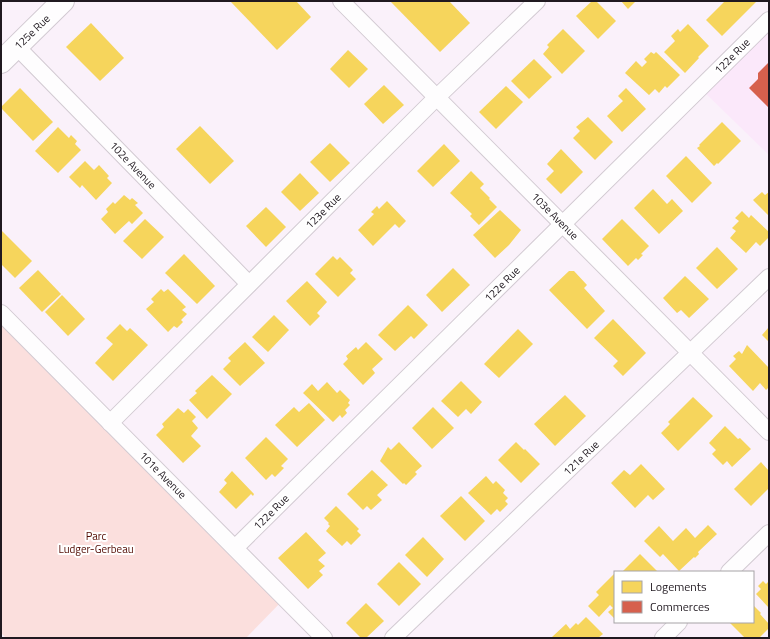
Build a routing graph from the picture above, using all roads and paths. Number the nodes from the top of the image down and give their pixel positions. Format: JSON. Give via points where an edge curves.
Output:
{"nodes":[{"id":1,"x":63,"y":1,"type":"edge"},
{"id":2,"x":341,"y":1,"type":"edge"},
{"id":3,"x":537,"y":1,"type":"edge"},
{"id":4,"x":769,"y":20,"type":"edge"},
{"id":5,"x":17,"y":46,"type":"junction"},
{"id":6,"x":1,"y":62,"type":"edge"},
{"id":7,"x":437,"y":97,"type":"junction"},
{"id":8,"x":563,"y":224,"type":"junction"},
{"id":9,"x":769,"y":277,"type":"edge"},
{"id":10,"x":249,"y":284,"type":"junction"},
{"id":11,"x":1,"y":313,"type":"edge"},
{"id":12,"x":690,"y":353,"type":"junction"},
{"id":13,"x":110,"y":423,"type":"junction"},
{"id":14,"x":769,"y":432,"type":"edge"},
{"id":15,"x":769,"y":533,"type":"edge"},
{"id":16,"x":235,"y":548,"type":"junction"},
{"id":17,"x":730,"y":571,"type":"edge"},
{"id":18,"x":678,"y":623,"type":"edge"},
{"id":19,"x":324,"y":638,"type":"edge"},
{"id":20,"x":393,"y":638,"type":"edge"},
{"id":21,"x":663,"y":638,"type":"edge"}],
"edges":[{"from":1,"to":5,"type":"main road","name":"125e Rue"},
{"from":2,"to":7,"type":"street","name":"103e Avenue"},
{"from":3,"to":7,"type":"street","name":"123e Rue"},
{"from":4,"to":8,"type":"street","name":"122e Rue"},
{"from":5,"to":6,"type":"main road","name":"125e Rue"},
{"from":5,"to":10,"type":"street","name":"102e Avenue"},
{"from":7,"to":8,"type":"street","name":"103e Avenue"},
{"from":7,"to":10,"type":"street","name":"123e Rue"},
{"from":8,"to":12,"type":"street","name":"103e Avenue"},
{"from":8,"to":16,"type":"street","name":"122e Rue"},
{"from":9,"to":12,"type":"street","name":"121e Rue"},
{"from":10,"to":13,"type":"street","name":"123e Rue"},
{"from":11,"to":13,"type":"street","name":"101e Avenue"},
{"from":12,"to":14,"type":"street","name":"103e Avenue"},
{"from":12,"to":20,"type":"street","name":"121e Rue"},
{"from":13,"to":16,"type":"street","name":"101e Avenue"},
{"from":15,"to":17,"type":"street"},
{"from":16,"to":19,"type":"street","name":"101e Avenue"},
{"from":18,"to":21,"type":"street"}]}
